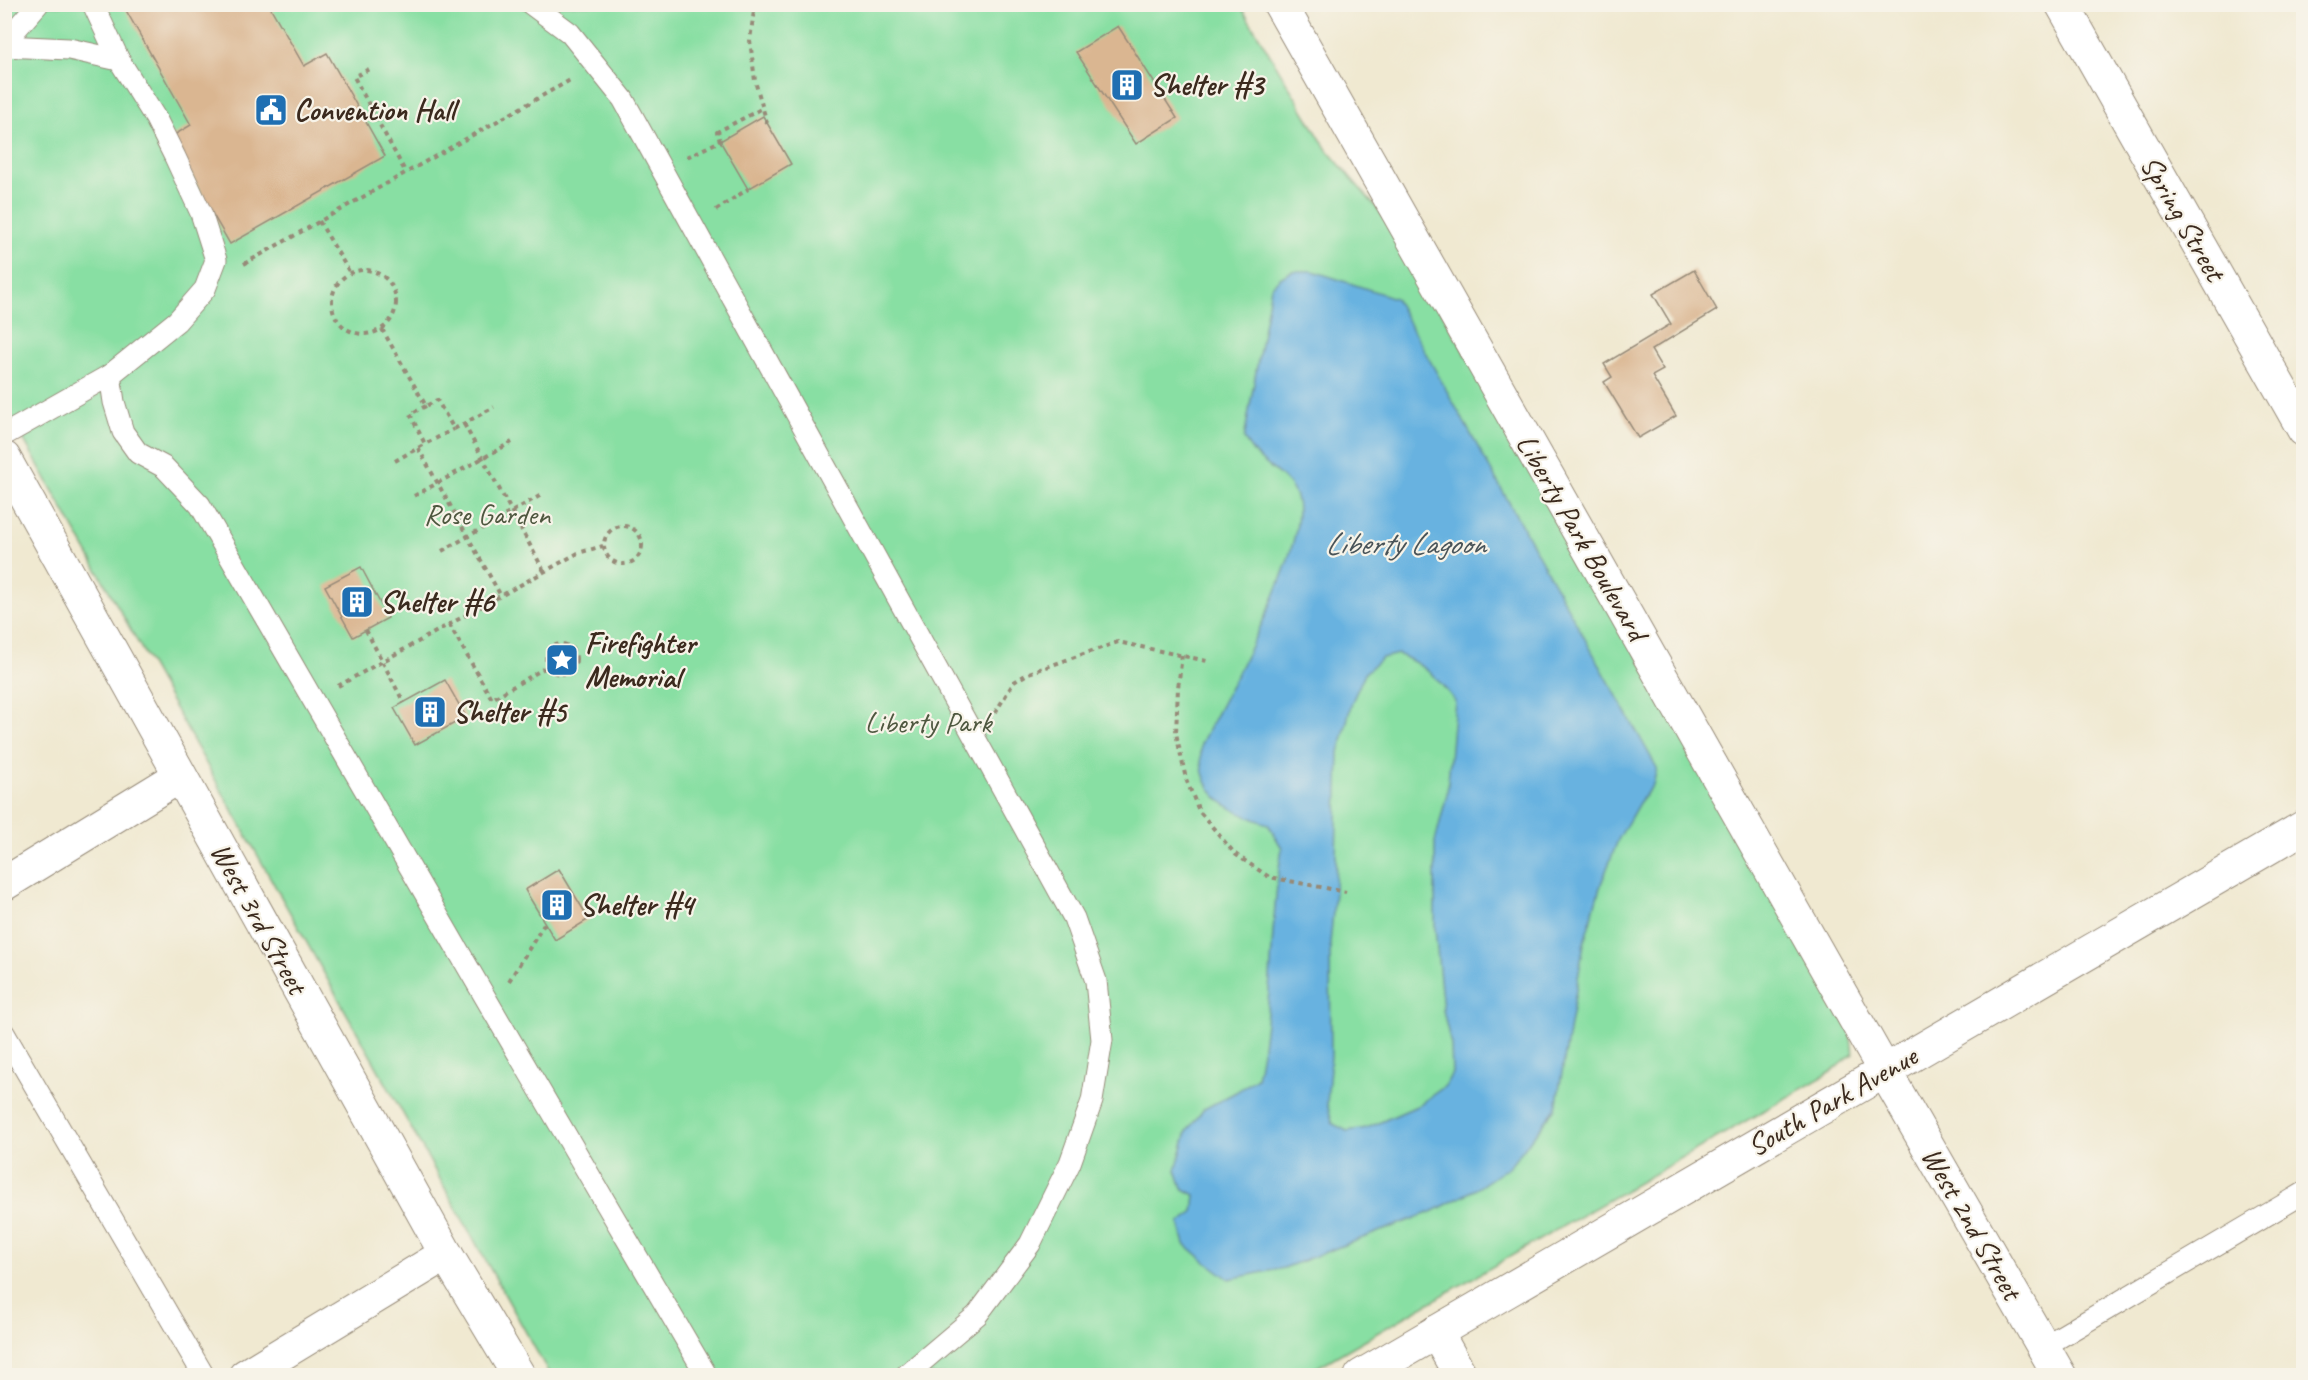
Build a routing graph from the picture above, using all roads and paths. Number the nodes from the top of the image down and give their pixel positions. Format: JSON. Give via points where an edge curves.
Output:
{"nodes":[{"id":1,"x":38,"y":4,"type":"edge"},
{"id":2,"x":93,"y":4,"type":"edge"},
{"id":3,"x":531,"y":4,"type":"edge"},
{"id":4,"x":755,"y":4,"type":"edge"},
{"id":5,"x":1280,"y":4,"type":"edge"},
{"id":6,"x":2062,"y":4,"type":"edge"},
{"id":7,"x":4,"y":44,"type":"edge"},
{"id":8,"x":119,"y":60,"type":"junction"},
{"id":9,"x":596,"y":65,"type":"junction"},
{"id":10,"x":369,"y":69,"type":"dead end"},
{"id":11,"x":763,"y":108,"type":"junction"},
{"id":12,"x":767,"y":123,"type":"dead end"},
{"id":13,"x":662,"y":170,"type":"junction"},
{"id":14,"x":406,"y":173,"type":"junction"},
{"id":15,"x":748,"y":189,"type":"dead end"},
{"id":16,"x":319,"y":221,"type":"junction"},
{"id":17,"x":693,"y":225,"type":"junction"},
{"id":18,"x":242,"y":265,"type":"dead end"},
{"id":19,"x":350,"y":273,"type":"junction"},
{"id":20,"x":382,"y":329,"type":"junction"},
{"id":21,"x":110,"y":375,"type":"junction"},
{"id":22,"x":426,"y":406,"type":"junction"},
{"id":23,"x":494,"y":407,"type":"dead end"},
{"id":24,"x":464,"y":424,"type":"junction"},
{"id":25,"x":454,"y":429,"type":"junction"},
{"id":26,"x":2304,"y":430,"type":"edge"},
{"id":27,"x":4,"y":435,"type":"edge"},
{"id":28,"x":512,"y":442,"type":"dead end"},
{"id":29,"x":425,"y":444,"type":"junction"},
{"id":30,"x":418,"y":448,"type":"junction"},
{"id":31,"x":4,"y":458,"type":"edge"},
{"id":32,"x":482,"y":458,"type":"junction"},
{"id":33,"x":395,"y":461,"type":"dead end"},
{"id":34,"x":438,"y":482,"type":"junction"},
{"id":35,"x":543,"y":494,"type":"dead end"},
{"id":36,"x":414,"y":496,"type":"dead end"},
{"id":37,"x":512,"y":512,"type":"junction"},
{"id":38,"x":468,"y":536,"type":"junction"},
{"id":39,"x":603,"y":546,"type":"junction"},
{"id":40,"x":442,"y":551,"type":"dead end"},
{"id":41,"x":544,"y":571,"type":"junction"},
{"id":42,"x":501,"y":596,"type":"junction"},
{"id":43,"x":449,"y":624,"type":"junction"},
{"id":44,"x":366,"y":630,"type":"dead end"},
{"id":45,"x":1182,"y":656,"type":"junction"},
{"id":46,"x":383,"y":661,"type":"junction"},
{"id":47,"x":1207,"y":662,"type":"dead end"},
{"id":48,"x":548,"y":666,"type":"junction"},
{"id":49,"x":314,"y":700,"type":"junction"},
{"id":50,"x":404,"y":703,"type":"dead end"},
{"id":51,"x":976,"y":741,"type":"junction"},
{"id":52,"x":180,"y":776,"type":"junction"},
{"id":53,"x":2304,"y":827,"type":"edge"},
{"id":54,"x":4,"y":884,"type":"edge"},
{"id":55,"x":1346,"y":892,"type":"dead end"},
{"id":56,"x":545,"y":923,"type":"dead end"},
{"id":57,"x":492,"y":1009,"type":"junction"},
{"id":58,"x":4,"y":1033,"type":"edge"},
{"id":59,"x":1884,"y":1070,"type":"junction"},
{"id":60,"x":2304,"y":1194,"type":"edge"},
{"id":61,"x":446,"y":1254,"type":"junction"},
{"id":62,"x":1436,"y":1332,"type":"junction"},
{"id":63,"x":2043,"y":1347,"type":"junction"},
{"id":64,"x":204,"y":1376,"type":"edge"},
{"id":65,"x":244,"y":1376,"type":"edge"},
{"id":66,"x":519,"y":1376,"type":"edge"},
{"id":67,"x":707,"y":1376,"type":"edge"},
{"id":68,"x":905,"y":1376,"type":"edge"},
{"id":69,"x":1361,"y":1376,"type":"edge"},
{"id":70,"x":1461,"y":1376,"type":"edge"},
{"id":71,"x":2060,"y":1376,"type":"edge"}],
"edges":[{"from":1,"to":7,"type":"lane"},
{"from":2,"to":8,"type":"lane"},
{"from":3,"to":9,"type":"lane","via":[[570,33]]},
{"from":4,"to":11,"type":"path","via":[[750,40]]},
{"from":5,"to":59,"type":"street","name":"Liberty Park Boulevard"},
{"from":6,"to":26,"type":"street","name":"Spring Street"},
{"from":7,"to":8,"type":"lane","via":[[69,49]]},
{"from":8,"to":21,"type":"lane","via":[[175,157],[201,213],[216,260],[205,289],[177,321]]},
{"from":9,"to":13,"type":"lane","via":[[623,99]]},
{"from":9,"to":14,"type":"path"},
{"from":10,"to":14,"type":"path","via":[[354,77]]},
{"from":11,"to":12,"type":"path"},
{"from":11,"to":13,"type":"path","via":[[717,132],[720,141]]},
{"from":13,"to":17,"type":"lane"},
{"from":14,"to":16,"type":"path"},
{"from":15,"to":17,"type":"path"},
{"from":16,"to":18,"type":"path"},
{"from":16,"to":19,"type":"path"},
{"from":17,"to":51,"type":"lane"},
{"from":19,"to":20,"type":"path","via":[[371,270],[389,282],[397,302],[390,322]]},
{"from":19,"to":20,"type":"path","via":[[332,297],[336,317],[351,332],[362,334]]},
{"from":20,"to":22,"type":"path"},
{"from":21,"to":27,"type":"lane"},
{"from":21,"to":49,"type":"lane","via":[[123,432],[138,453],[164,467],[200,505]]},
{"from":22,"to":25,"type":"path","via":[[437,400]]},
{"from":22,"to":29,"type":"path","via":[[410,414]]},
{"from":23,"to":24,"type":"path"},
{"from":24,"to":25,"type":"path"},
{"from":24,"to":32,"type":"path"},
{"from":25,"to":29,"type":"path"},
{"from":28,"to":32,"type":"path"},
{"from":29,"to":30,"type":"path"},
{"from":30,"to":33,"type":"path"},
{"from":30,"to":34,"type":"path"},
{"from":31,"to":52,"type":"street","name":"West 3rd Street"},
{"from":32,"to":34,"type":"path"},
{"from":32,"to":37,"type":"path"},
{"from":34,"to":36,"type":"path"},
{"from":34,"to":38,"type":"path"},
{"from":35,"to":37,"type":"path"},
{"from":37,"to":38,"type":"path"},
{"from":37,"to":41,"type":"path"},
{"from":38,"to":40,"type":"path"},
{"from":38,"to":42,"type":"path"},
{"from":39,"to":39,"type":"path","via":[[609,558],[620,565],[638,557],[642,546],[634,530],[623,526],[611,530]]},
{"from":39,"to":41,"type":"path","via":[[578,552]]},
{"from":41,"to":42,"type":"path"},
{"from":42,"to":43,"type":"path"},
{"from":43,"to":46,"type":"path"},
{"from":43,"to":48,"type":"path","via":[[492,699]]},
{"from":44,"to":46,"type":"path"},
{"from":45,"to":47,"type":"path"},
{"from":45,"to":51,"type":"path","via":[[1118,642],[1029,673],[1014,682]]},
{"from":45,"to":55,"type":"path","via":[[1176,733],[1186,779],[1199,811],[1235,854],[1269,877]]},
{"from":46,"to":49,"type":"path"},
{"from":46,"to":50,"type":"path"},
{"from":48,"to":48,"type":"path","via":[[559,674],[568,673],[576,662],[575,652],[567,645],[556,645],[546,656]]},
{"from":49,"to":57,"type":"lane"},
{"from":51,"to":68,"type":"lane","via":[[1074,918],[1096,981],[1102,1040],[1092,1101],[1070,1163],[1030,1244],[977,1315]]},
{"from":52,"to":54,"type":"street"},
{"from":52,"to":61,"type":"street","name":"West 3rd Street"},
{"from":53,"to":59,"type":"street","name":"South Park Avenue"},
{"from":56,"to":57,"type":"path"},
{"from":57,"to":67,"type":"lane"},
{"from":58,"to":64,"type":"lane"},
{"from":59,"to":62,"type":"street","name":"South Park Avenue"},
{"from":59,"to":63,"type":"street","name":"West 2nd Street"},
{"from":60,"to":63,"type":"lane"},
{"from":61,"to":65,"type":"street"},
{"from":61,"to":66,"type":"street","name":"West 3rd Street"},
{"from":62,"to":69,"type":"street","name":"South Park Avenue"},
{"from":62,"to":70,"type":"street"},
{"from":63,"to":71,"type":"street","name":"West 2nd Street"}]}
